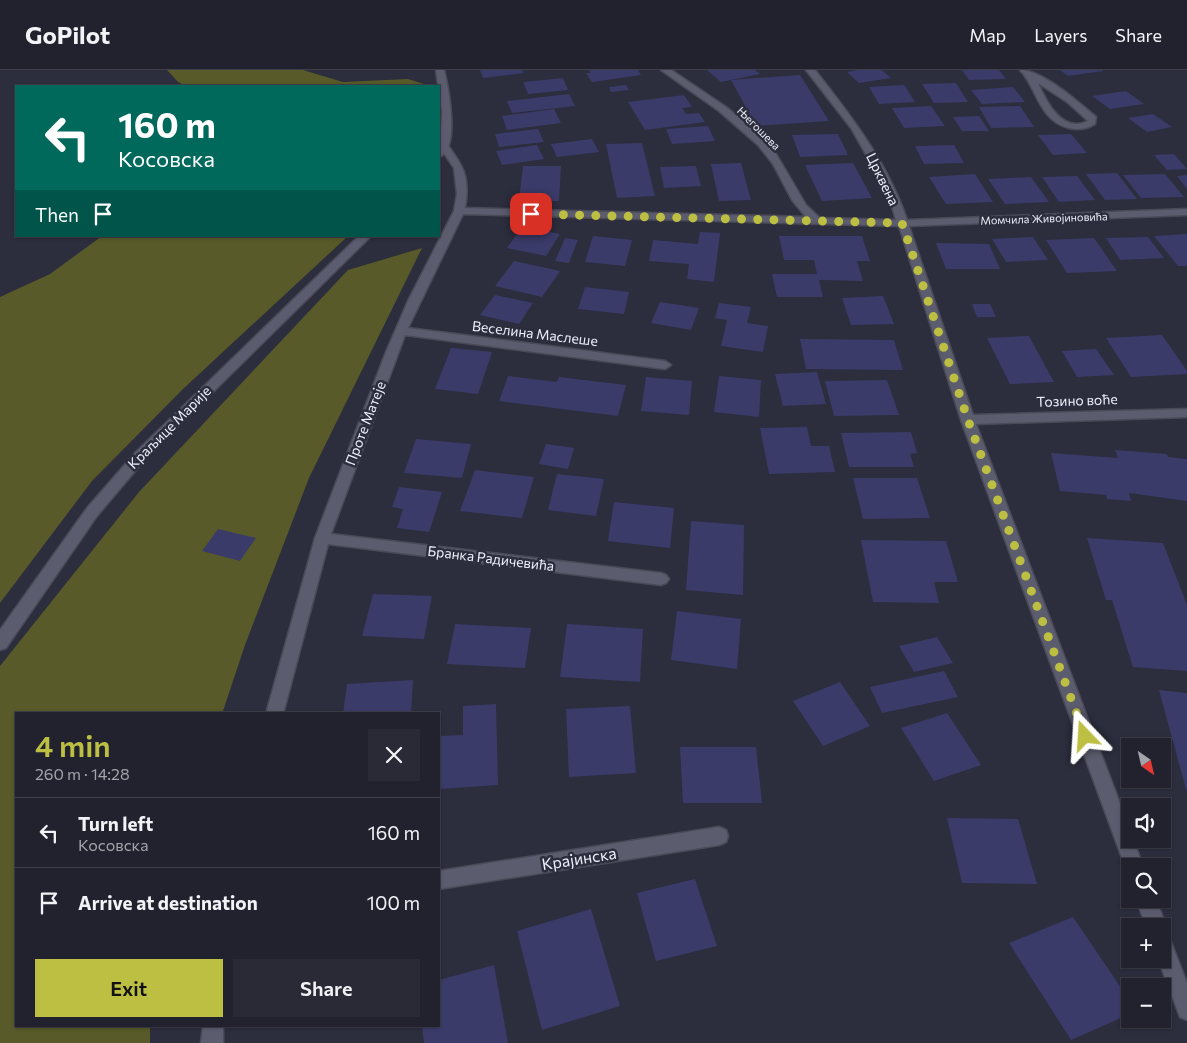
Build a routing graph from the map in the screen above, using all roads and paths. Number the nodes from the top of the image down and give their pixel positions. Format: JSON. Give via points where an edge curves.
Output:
{"nodes":[{"id":1,"x":440,"y":70,"type":"edge"},
{"id":2,"x":665,"y":70,"type":"edge"},
{"id":3,"x":810,"y":70,"type":"edge"},
{"id":4,"x":1027,"y":73,"type":"edge"},
{"id":5,"x":441,"y":149,"type":"edge"},
{"id":6,"x":459,"y":211,"type":"junction"},
{"id":7,"x":1187,"y":212,"type":"edge"},
{"id":8,"x":818,"y":221,"type":"junction"},
{"id":9,"x":902,"y":223,"type":"junction"},
{"id":10,"x":444,"y":228,"type":"edge"},
{"id":11,"x":365,"y":237,"type":"edge"},
{"id":12,"x":401,"y":332,"type":"junction"},
{"id":13,"x":665,"y":365,"type":"dead end"},
{"id":14,"x":1187,"y":413,"type":"edge"},
{"id":15,"x":968,"y":420,"type":"junction"},
{"id":16,"x":322,"y":538,"type":"junction"},
{"id":17,"x":661,"y":579,"type":"dead end"},
{"id":18,"x":0,"y":643,"type":"edge"},
{"id":19,"x":275,"y":712,"type":"edge"},
{"id":20,"x":719,"y":836,"type":"dead end"},
{"id":21,"x":1131,"y":858,"type":"edge"},
{"id":22,"x":440,"y":880,"type":"edge"},
{"id":23,"x":1171,"y":968,"type":"edge"},
{"id":24,"x":1187,"y":1010,"type":"edge"},
{"id":25,"x":213,"y":1027,"type":"edge"},
{"id":26,"x":212,"y":1043,"type":"edge"}],
"edges":[{"from":1,"to":5,"type":"street","via":[[448,107],[448,126]]},
{"from":2,"to":8,"type":"street","name":"Његошева","via":[[711,100],[745,129],[772,156],[796,200],[808,215]]},
{"from":3,"to":9,"type":"street","name":"Црквена","via":[[856,127],[893,193]]},
{"from":4,"to":4,"type":"street","via":[[1070,100],[1093,119],[1092,122],[1073,126],[1056,120]]},
{"from":5,"to":6,"type":"street","name":"Проте Матеје","via":[[459,168],[462,194]]},
{"from":6,"to":8,"type":"street","name":"Момчила Живојиновића"},
{"from":6,"to":10,"type":"street","name":"Проте Матеје"},
{"from":7,"to":9,"type":"street","name":"Момчила Живојиновића"},
{"from":8,"to":9,"type":"street","name":"Момчила Живојиновића"},
{"from":9,"to":15,"type":"street","name":"Црквена"},
{"from":10,"to":12,"type":"street","name":"Проте Матеје"},
{"from":11,"to":18,"type":"street","name":"Краљице Марије","via":[[178,416],[121,476]]},
{"from":12,"to":13,"type":"street","name":"Веселина Маслеше"},
{"from":12,"to":16,"type":"street","name":"Проте Матеје"},
{"from":14,"to":15,"type":"street","name":"Тозино воће"},
{"from":15,"to":21,"type":"street","name":"Црквена"},
{"from":16,"to":17,"type":"street","name":"Бранка Радичевића"},
{"from":16,"to":19,"type":"street","name":"Проте Матеје"},
{"from":20,"to":22,"type":"street","name":"Крајинска"},
{"from":23,"to":24,"type":"street"},
{"from":25,"to":26,"type":"street"}]}
